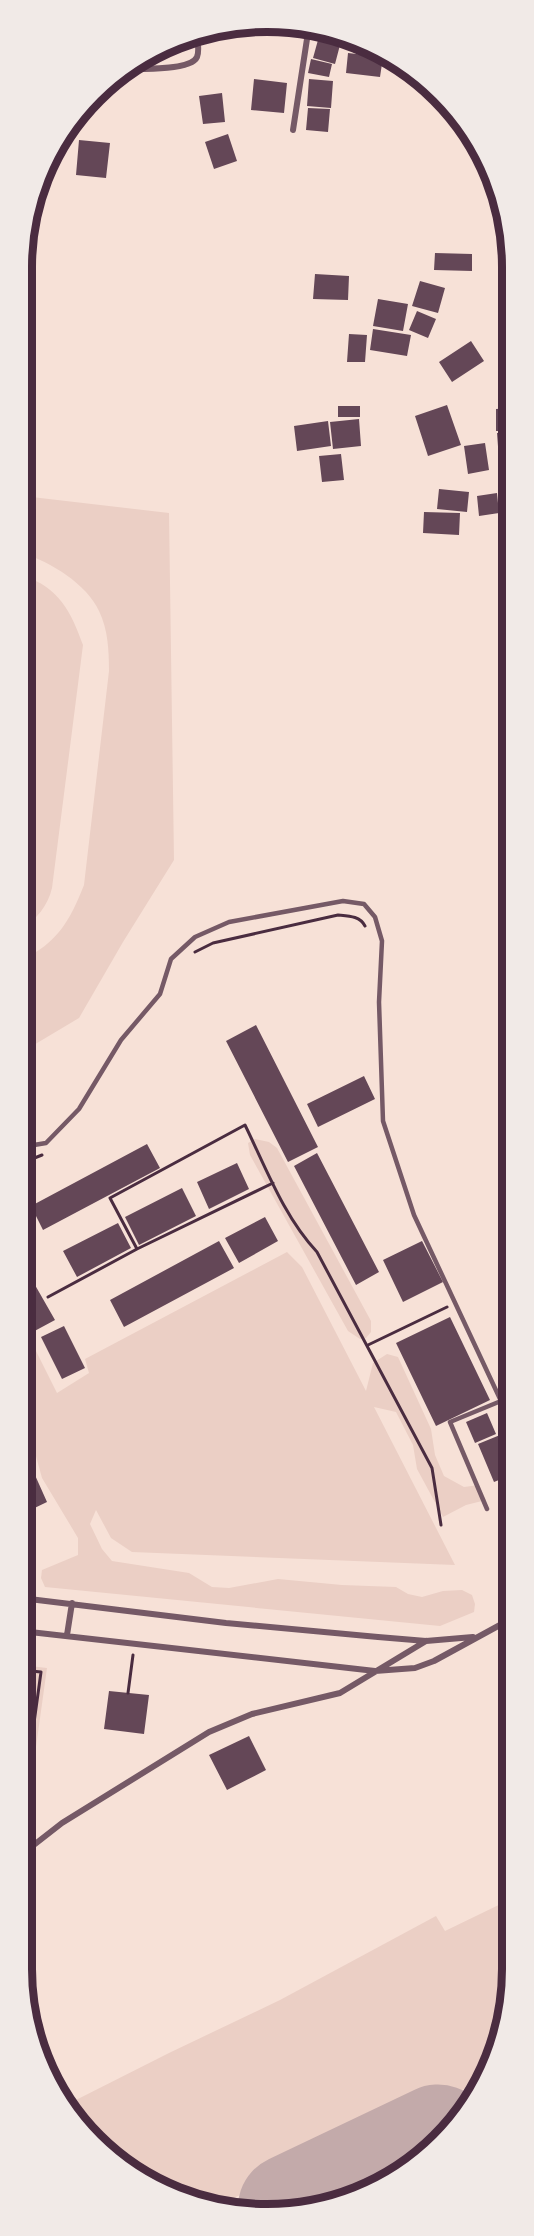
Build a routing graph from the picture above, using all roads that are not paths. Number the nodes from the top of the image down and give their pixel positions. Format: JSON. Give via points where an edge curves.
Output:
{"nodes":[{"id":1,"x":308,"y":35,"type":"edge"},
{"id":2,"x":197,"y":42,"type":"edge"},
{"id":3,"x":141,"y":68,"type":"edge"},
{"id":4,"x":293,"y":130,"type":"dead end"},
{"id":5,"x":32,"y":1145,"type":"edge"},
{"id":6,"x":501,"y":1401,"type":"joint"},
{"id":7,"x":487,"y":1509,"type":"dead end"},
{"id":8,"x":32,"y":1599,"type":"edge"},
{"id":9,"x":72,"y":1603,"type":"junction"},
{"id":10,"x":502,"y":1623,"type":"edge"},
{"id":11,"x":32,"y":1632,"type":"edge"},
{"id":12,"x":67,"y":1635,"type":"junction"},
{"id":13,"x":476,"y":1636,"type":"junction"},
{"id":14,"x":426,"y":1641,"type":"junction"},
{"id":15,"x":375,"y":1671,"type":"junction"},
{"id":16,"x":32,"y":1846,"type":"edge"}],
"edges":[{"from":1,"to":4,"type":"street"},
{"from":2,"to":3,"type":"street","via":[[195,61],[184,66]]},
{"from":5,"to":6,"type":"lane","via":[[46,1143],[79,1109],[121,1040],[160,994],[171,958],[195,937],[229,922],[343,901],[364,904],[375,917],[382,940],[379,1002],[383,1121],[414,1215]]},
{"from":6,"to":7,"type":"lane","via":[[450,1422]]},
{"from":8,"to":9,"type":"street"},
{"from":9,"to":12,"type":"street"},
{"from":9,"to":14,"type":"street","via":[[226,1623]]},
{"from":10,"to":13,"type":"street"},
{"from":11,"to":12,"type":"street"},
{"from":12,"to":15,"type":"street"},
{"from":13,"to":14,"type":"street"},
{"from":13,"to":15,"type":"street","via":[[415,1668]]},
{"from":14,"to":15,"type":"street"},
{"from":15,"to":16,"type":"street","via":[[340,1693],[252,1714],[209,1732],[62,1823]]}]}
